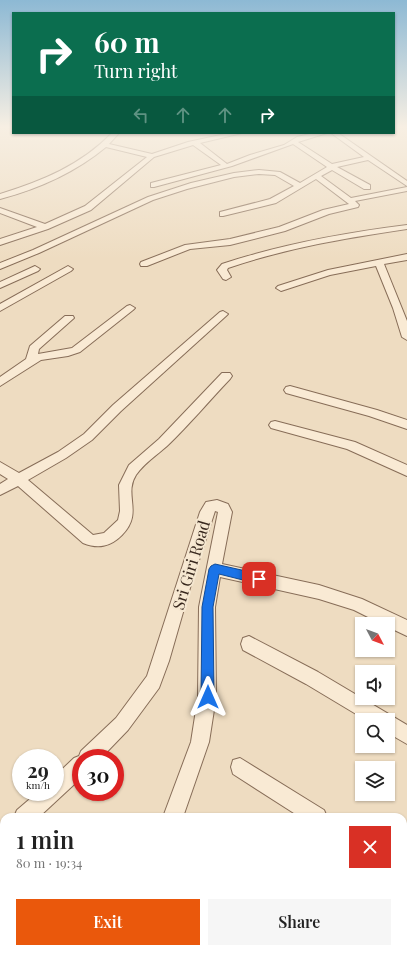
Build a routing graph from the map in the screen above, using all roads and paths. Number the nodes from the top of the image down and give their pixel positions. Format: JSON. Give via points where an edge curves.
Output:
{"nodes":[{"id":1,"x":64,"y":170,"type":"edge"},
{"id":2,"x":134,"y":170,"type":"edge"},
{"id":3,"x":209,"y":170,"type":"edge"},
{"id":4,"x":326,"y":170,"type":"edge"},
{"id":5,"x":336,"y":170,"type":"edge"},
{"id":6,"x":387,"y":170,"type":"edge"},
{"id":7,"x":316,"y":176,"type":"junction"},
{"id":8,"x":407,"y":184,"type":"edge"},
{"id":9,"x":154,"y":185,"type":"dead end"},
{"id":10,"x":299,"y":186,"type":"junction"},
{"id":11,"x":368,"y":187,"type":"dead end"},
{"id":12,"x":407,"y":189,"type":"edge"},
{"id":13,"x":0,"y":197,"type":"edge"},
{"id":14,"x":351,"y":200,"type":"junction"},
{"id":15,"x":0,"y":210,"type":"edge"},
{"id":16,"x":223,"y":214,"type":"dead end"},
{"id":17,"x":44,"y":227,"type":"junction"},
{"id":18,"x":406,"y":228,"type":"edge"},
{"id":19,"x":0,"y":242,"type":"edge"},
{"id":20,"x":407,"y":257,"type":"edge"},
{"id":21,"x":379,"y":263,"type":"junction"},
{"id":22,"x":144,"y":264,"type":"dead end"},
{"id":23,"x":0,"y":266,"type":"edge"},
{"id":24,"x":35,"y":269,"type":"dead end"},
{"id":25,"x":68,"y":269,"type":"dead end"},
{"id":26,"x":226,"y":277,"type":"dead end"},
{"id":27,"x":0,"y":285,"type":"edge"},
{"id":28,"x":281,"y":288,"type":"dead end"},
{"id":29,"x":0,"y":308,"type":"edge"},
{"id":30,"x":130,"y":308,"type":"dead end"},
{"id":31,"x":223,"y":314,"type":"dead end"},
{"id":32,"x":69,"y":318,"type":"dead end"},
{"id":33,"x":407,"y":337,"type":"edge"},
{"id":34,"x":31,"y":361,"type":"junction"},
{"id":35,"x":226,"y":376,"type":"dead end"},
{"id":36,"x":0,"y":382,"type":"edge"},
{"id":37,"x":290,"y":390,"type":"dead end"},
{"id":38,"x":275,"y":425,"type":"dead end"},
{"id":39,"x":407,"y":425,"type":"edge"},
{"id":40,"x":0,"y":467,"type":"edge"},
{"id":41,"x":407,"y":471,"type":"edge"},
{"id":42,"x":18,"y":479,"type":"junction"},
{"id":43,"x":0,"y":490,"type":"edge"},
{"id":44,"x":215,"y":569,"type":"junction"},
{"id":45,"x":407,"y":628,"type":"edge"},
{"id":46,"x":249,"y":644,"type":"dead end"},
{"id":47,"x":371,"y":713,"type":"edge"},
{"id":48,"x":395,"y":727,"type":"edge"},
{"id":49,"x":407,"y":735,"type":"edge"},
{"id":50,"x":97,"y":749,"type":"edge"},
{"id":51,"x":240,"y":767,"type":"dead end"},
{"id":52,"x":72,"y":773,"type":"edge"},
{"id":53,"x":64,"y":781,"type":"edge"},
{"id":54,"x":42,"y":801,"type":"edge"},
{"id":55,"x":28,"y":813,"type":"edge"},
{"id":56,"x":175,"y":813,"type":"edge"},
{"id":57,"x":311,"y":813,"type":"edge"}],
"edges":[{"from":1,"to":13,"type":"street"},
{"from":2,"to":17,"type":"street","via":[[88,208]]},
{"from":3,"to":9,"type":"street"},
{"from":4,"to":7,"type":"street"},
{"from":5,"to":11,"type":"street"},
{"from":6,"to":8,"type":"street"},
{"from":7,"to":10,"type":"street"},
{"from":7,"to":14,"type":"street"},
{"from":10,"to":16,"type":"street","via":[[264,204]]},
{"from":10,"to":23,"type":"street","via":[[282,175],[262,172],[228,176],[181,187],[141,202]]},
{"from":12,"to":14,"type":"street"},
{"from":14,"to":22,"type":"street","via":[[353,206],[326,212],[291,226],[230,242],[193,246]]},
{"from":15,"to":17,"type":"street"},
{"from":17,"to":19,"type":"street"},
{"from":18,"to":26,"type":"street","via":[[366,231],[288,246],[226,266],[222,270]]},
{"from":20,"to":21,"type":"street"},
{"from":21,"to":28,"type":"street","via":[[328,273]]},
{"from":21,"to":33,"type":"street"},
{"from":24,"to":27,"type":"street"},
{"from":25,"to":29,"type":"street"},
{"from":30,"to":34,"type":"street","via":[[76,350],[42,356]]},
{"from":31,"to":42,"type":"street","via":[[117,408],[88,438]]},
{"from":32,"to":34,"type":"street","via":[[34,348]]},
{"from":34,"to":36,"type":"street"},
{"from":35,"to":42,"type":"street","via":[[132,471],[126,480],[125,521],[112,536],[101,542],[94,542],[88,538]]},
{"from":37,"to":39,"type":"street"},
{"from":38,"to":41,"type":"street","via":[[351,445]]},
{"from":40,"to":42,"type":"street"},
{"from":42,"to":43,"type":"street"},
{"from":44,"to":45,"type":"street","via":[[319,592],[357,604]]},
{"from":44,"to":50,"type":"street","name":"Sri Giri Road","via":[[225,512],[217,505],[211,506],[205,518],[153,682],[122,724]]},
{"from":44,"to":56,"type":"street","name":"Sri Giri Road","via":[[207,607],[208,697],[200,742]]},
{"from":46,"to":47,"type":"street"},
{"from":48,"to":49,"type":"street"},
{"from":51,"to":57,"type":"street"},
{"from":52,"to":53,"type":"street"},
{"from":54,"to":55,"type":"street"}]}
